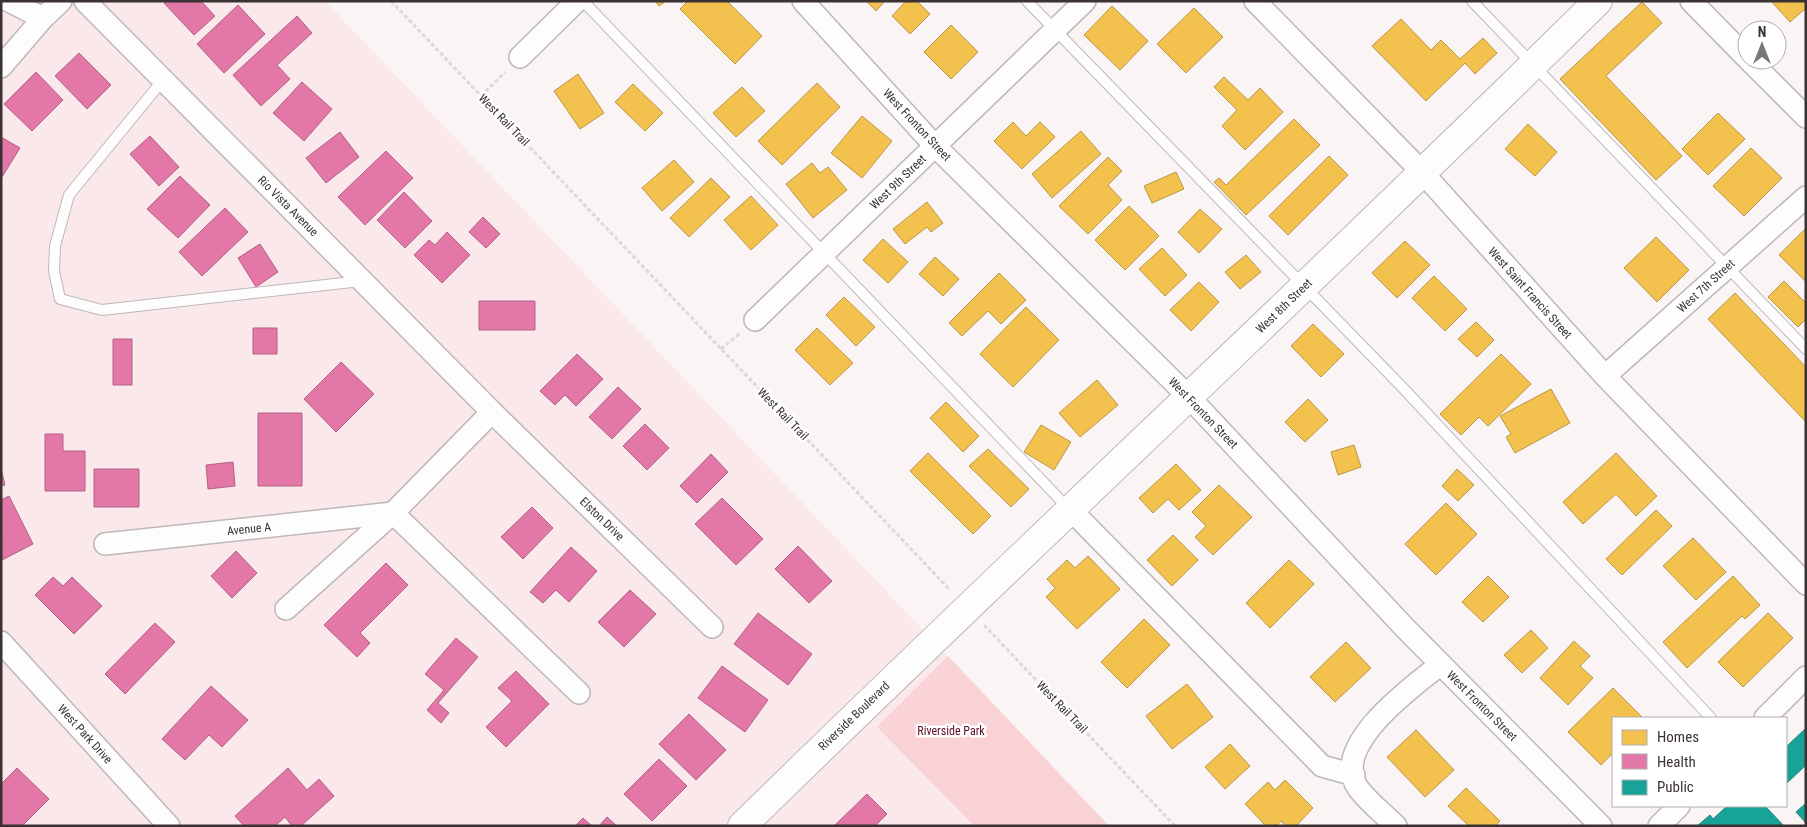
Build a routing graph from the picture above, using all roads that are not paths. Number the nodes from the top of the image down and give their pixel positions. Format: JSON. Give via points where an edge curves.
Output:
{"nodes":[{"id":1,"x":9,"y":1,"type":"edge"},
{"id":2,"x":61,"y":1,"type":"edge"},
{"id":3,"x":85,"y":1,"type":"edge"},
{"id":4,"x":577,"y":1,"type":"edge"},
{"id":5,"x":583,"y":1,"type":"edge"},
{"id":6,"x":803,"y":1,"type":"edge"},
{"id":7,"x":1027,"y":1,"type":"edge"},
{"id":8,"x":1085,"y":1,"type":"edge"},
{"id":9,"x":1256,"y":1,"type":"edge"},
{"id":10,"x":1472,"y":1,"type":"edge"},
{"id":11,"x":1598,"y":1,"type":"edge"},
{"id":12,"x":1691,"y":1,"type":"edge"},
{"id":13,"x":43,"y":18,"type":"junction"},
{"id":14,"x":1055,"y":30,"type":"junction"},
{"id":15,"x":1737,"y":48,"type":"edge"},
{"id":16,"x":520,"y":57,"type":"road end"},
{"id":17,"x":1533,"y":66,"type":"junction"},
{"id":18,"x":1,"y":68,"type":"edge"},
{"id":19,"x":1759,"y":70,"type":"edge"},
{"id":20,"x":162,"y":80,"type":"junction"},
{"id":21,"x":1806,"y":117,"type":"edge"},
{"id":22,"x":936,"y":146,"type":"junction"},
{"id":23,"x":1423,"y":173,"type":"junction"},
{"id":24,"x":1806,"y":197,"type":"edge"},
{"id":25,"x":826,"y":252,"type":"junction"},
{"id":26,"x":1727,"y":267,"type":"junction"},
{"id":27,"x":362,"y":281,"type":"junction"},
{"id":28,"x":1304,"y":287,"type":"junction"},
{"id":29,"x":755,"y":320,"type":"dead end"},
{"id":30,"x":1806,"y":349,"type":"edge"},
{"id":31,"x":1605,"y":376,"type":"junction"},
{"id":32,"x":1189,"y":397,"type":"junction"},
{"id":33,"x":492,"y":412,"type":"junction"},
{"id":34,"x":1070,"y":510,"type":"junction"},
{"id":35,"x":393,"y":513,"type":"junction"},
{"id":36,"x":105,"y":544,"type":"dead end"},
{"id":37,"x":1806,"y":584,"type":"edge"},
{"id":38,"x":966,"y":607,"type":"joint"},
{"id":39,"x":286,"y":608,"type":"dead end"},
{"id":40,"x":712,"y":627,"type":"dead end"},
{"id":41,"x":1,"y":642,"type":"edge"},
{"id":42,"x":1441,"y":664,"type":"junction"},
{"id":43,"x":1806,"y":677,"type":"edge"},
{"id":44,"x":580,"y":693,"type":"dead end"},
{"id":45,"x":1710,"y":717,"type":"edge"},
{"id":46,"x":1766,"y":717,"type":"edge"},
{"id":47,"x":1354,"y":775,"type":"junction"},
{"id":48,"x":1678,"y":807,"type":"edge"},
{"id":49,"x":169,"y":826,"type":"edge"},
{"id":50,"x":742,"y":826,"type":"edge"},
{"id":51,"x":1396,"y":826,"type":"edge"},
{"id":52,"x":1601,"y":826,"type":"edge"},
{"id":53,"x":1659,"y":826,"type":"edge"}],
"edges":[{"from":1,"to":13,"type":"street"},
{"from":2,"to":13,"type":"street"},
{"from":3,"to":20,"type":"street","name":"Rio Vista Avenue"},
{"from":4,"to":16,"type":"street"},
{"from":5,"to":25,"type":"lane"},
{"from":6,"to":22,"type":"street","name":"West Fronton Street"},
{"from":7,"to":14,"type":"lane"},
{"from":8,"to":14,"type":"street","name":"West 9th Street"},
{"from":9,"to":23,"type":"street","name":"West Saint Francis Street"},
{"from":10,"to":17,"type":"lane"},
{"from":11,"to":17,"type":"street","name":"West 8th Street"},
{"from":12,"to":15,"type":"street"},
{"from":13,"to":18,"type":"street"},
{"from":14,"to":22,"type":"street","name":"West 9th Street"},
{"from":14,"to":28,"type":"lane"},
{"from":17,"to":23,"type":"street","name":"West 8th Street"},
{"from":17,"to":26,"type":"lane"},
{"from":19,"to":21,"type":"street"},
{"from":20,"to":27,"type":"street","name":"Rio Vista Avenue"},
{"from":20,"to":27,"type":"lane","via":[[69,195],[55,246],[54,271],[60,299],[102,310]]},
{"from":22,"to":25,"type":"street","name":"West 9th Street"},
{"from":22,"to":32,"type":"street","name":"West Fronton Street"},
{"from":23,"to":28,"type":"street","name":"West 8th Street"},
{"from":23,"to":31,"type":"street","name":"West Saint Francis Street"},
{"from":24,"to":26,"type":"street","name":"West 7th Street"},
{"from":25,"to":29,"type":"street","name":"West 9th Street"},
{"from":25,"to":34,"type":"lane"},
{"from":26,"to":30,"type":"lane"},
{"from":26,"to":31,"type":"street","name":"West 7th Street"},
{"from":27,"to":33,"type":"street","name":"Rio Vista Avenue"},
{"from":28,"to":32,"type":"street","name":"West 8th Street"},
{"from":28,"to":45,"type":"lane","via":[[1404,388]]},
{"from":31,"to":37,"type":"street","name":"West Saint Francis Street"},
{"from":32,"to":34,"type":"street","name":"West 8th Street"},
{"from":32,"to":42,"type":"street","name":"West Fronton Street"},
{"from":33,"to":35,"type":"street"},
{"from":33,"to":40,"type":"street","name":"Elston Drive"},
{"from":34,"to":38,"type":"street","name":"West 8th Street"},
{"from":34,"to":47,"type":"street","via":[[1322,766]]},
{"from":35,"to":36,"type":"street","name":"Avenue A"},
{"from":35,"to":39,"type":"street"},
{"from":35,"to":44,"type":"street"},
{"from":38,"to":50,"type":"street","name":"Riverside Boulevard"},
{"from":41,"to":49,"type":"street","name":"West Park Drive"},
{"from":42,"to":47,"type":"street","via":[[1397,700],[1363,736],[1352,762]]},
{"from":42,"to":52,"type":"street","name":"West Fronton Street"},
{"from":43,"to":46,"type":"street"},
{"from":47,"to":51,"type":"street","via":[[1357,787]]},
{"from":48,"to":53,"type":"street"}]}
